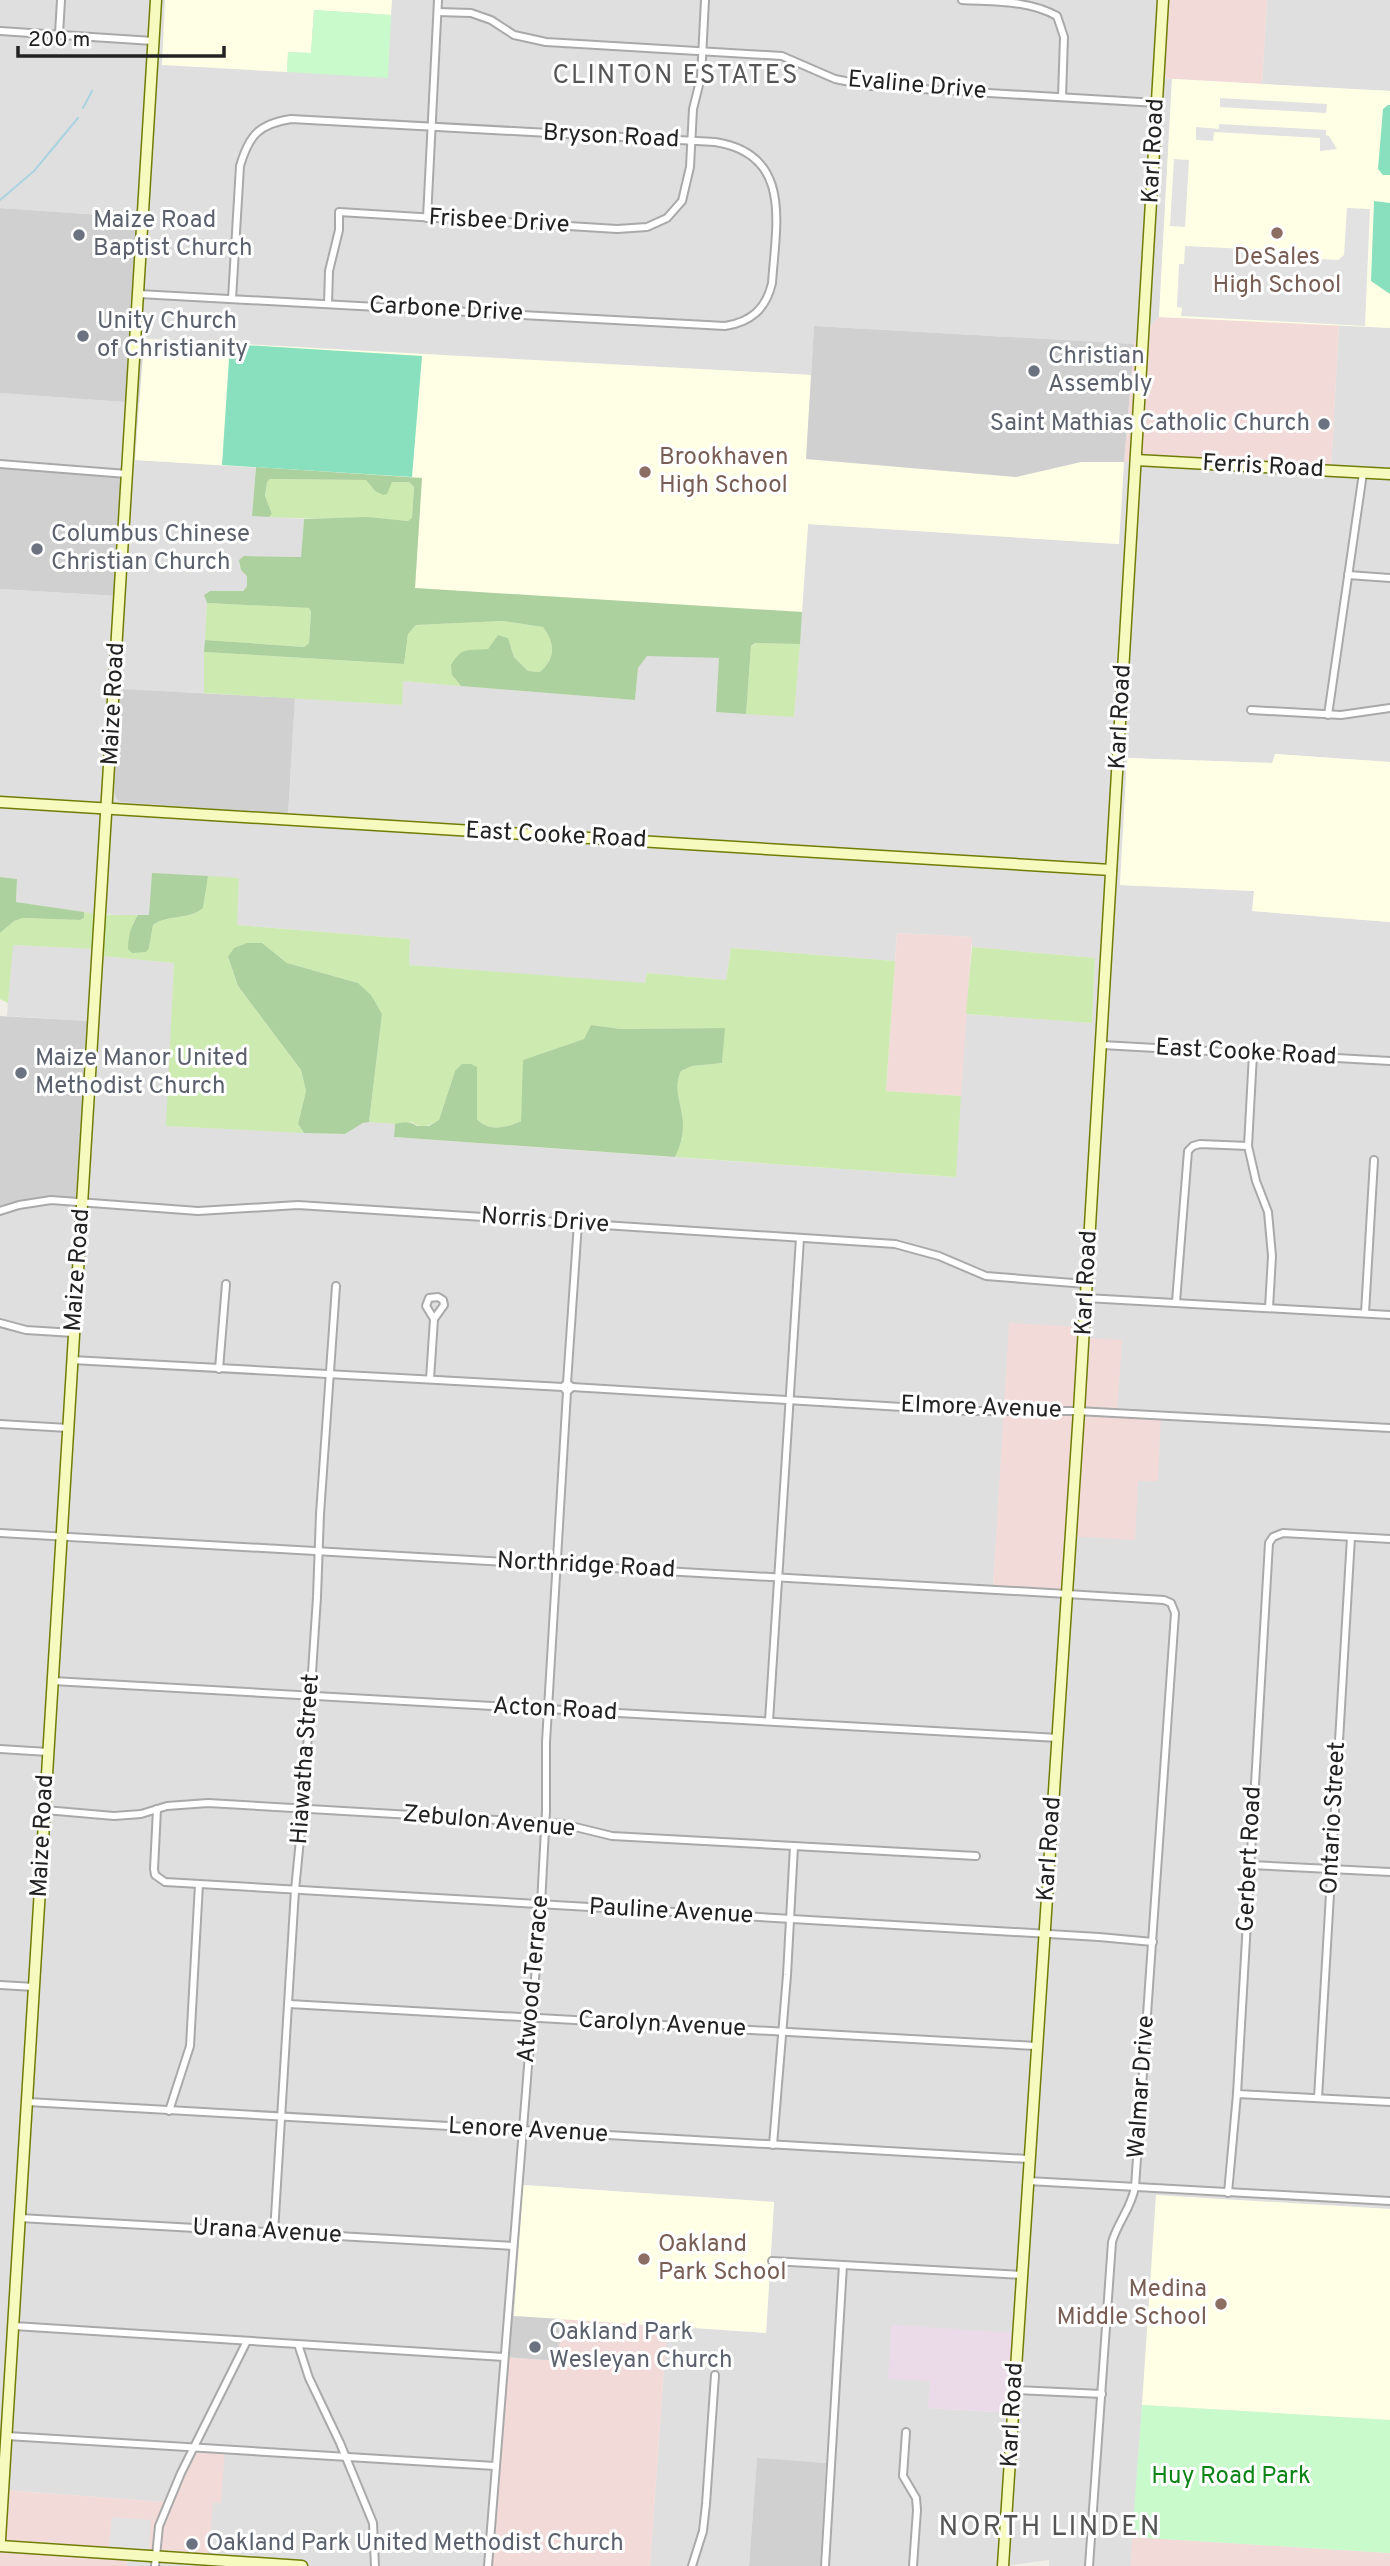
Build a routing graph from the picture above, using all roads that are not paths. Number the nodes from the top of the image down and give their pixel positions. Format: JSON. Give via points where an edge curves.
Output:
{"nodes":[{"id":1,"x":61,"y":0,"type":"edge"},
{"id":2,"x":156,"y":0,"type":"edge"},
{"id":3,"x":438,"y":0,"type":"edge"},
{"id":4,"x":705,"y":0,"type":"edge"},
{"id":5,"x":962,"y":0,"type":"edge"},
{"id":6,"x":1163,"y":0,"type":"edge"},
{"id":7,"x":438,"y":12,"type":"junction"},
{"id":8,"x":0,"y":31,"type":"edge"},
{"id":9,"x":59,"y":34,"type":"junction"},
{"id":10,"x":153,"y":41,"type":"junction"},
{"id":11,"x":703,"y":51,"type":"junction"},
{"id":12,"x":1062,"y":97,"type":"junction"},
{"id":13,"x":1157,"y":103,"type":"junction"},
{"id":14,"x":432,"y":128,"type":"junction"},
{"id":15,"x":691,"y":141,"type":"junction"},
{"id":16,"x":427,"y":218,"type":"junction"},
{"id":17,"x":139,"y":294,"type":"junction"},
{"id":18,"x":232,"y":299,"type":"junction"},
{"id":19,"x":328,"y":304,"type":"junction"},
{"id":20,"x":752,"y":318,"type":"joint"},
{"id":21,"x":1136,"y":460,"type":"junction"},
{"id":22,"x":0,"y":464,"type":"edge"},
{"id":23,"x":1363,"y":472,"type":"junction"},
{"id":24,"x":128,"y":474,"type":"junction"},
{"id":25,"x":1390,"y":474,"type":"edge"},
{"id":26,"x":1348,"y":575,"type":"junction"},
{"id":27,"x":1390,"y":578,"type":"edge"},
{"id":28,"x":1390,"y":708,"type":"edge"},
{"id":29,"x":1251,"y":710,"type":"dead end"},
{"id":30,"x":1328,"y":715,"type":"junction"},
{"id":31,"x":0,"y":802,"type":"edge"},
{"id":32,"x":107,"y":809,"type":"junction"},
{"id":33,"x":1111,"y":870,"type":"junction"},
{"id":34,"x":1102,"y":1045,"type":"junction"},
{"id":35,"x":1253,"y":1054,"type":"junction"},
{"id":36,"x":1390,"y":1061,"type":"edge"},
{"id":37,"x":1248,"y":1146,"type":"junction"},
{"id":38,"x":1374,"y":1160,"type":"dead end"},
{"id":39,"x":82,"y":1204,"type":"junction"},
{"id":40,"x":0,"y":1211,"type":"edge"},
{"id":41,"x":578,"y":1223,"type":"junction"},
{"id":42,"x":800,"y":1238,"type":"junction"},
{"id":43,"x":226,"y":1284,"type":"dead end"},
{"id":44,"x":1086,"y":1284,"type":"junction"},
{"id":45,"x":336,"y":1286,"type":"dead end"},
{"id":46,"x":1086,"y":1298,"type":"junction"},
{"id":47,"x":1176,"y":1302,"type":"junction"},
{"id":48,"x":1269,"y":1308,"type":"junction"},
{"id":49,"x":1365,"y":1313,"type":"junction"},
{"id":50,"x":1390,"y":1315,"type":"edge"},
{"id":51,"x":434,"y":1319,"type":"dead end"},
{"id":52,"x":0,"y":1323,"type":"edge"},
{"id":53,"x":74,"y":1333,"type":"junction"},
{"id":54,"x":72,"y":1360,"type":"junction"},
{"id":55,"x":219,"y":1368,"type":"junction"},
{"id":56,"x":330,"y":1375,"type":"junction"},
{"id":57,"x":430,"y":1379,"type":"junction"},
{"id":58,"x":567,"y":1387,"type":"junction"},
{"id":59,"x":789,"y":1399,"type":"junction"},
{"id":60,"x":1079,"y":1411,"type":"junction"},
{"id":61,"x":0,"y":1424,"type":"edge"},
{"id":62,"x":68,"y":1428,"type":"junction"},
{"id":63,"x":1390,"y":1428,"type":"edge"},
{"id":64,"x":0,"y":1533,"type":"edge"},
{"id":65,"x":61,"y":1537,"type":"junction"},
{"id":66,"x":1351,"y":1537,"type":"junction"},
{"id":67,"x":1390,"y":1539,"type":"edge"},
{"id":68,"x":319,"y":1552,"type":"junction"},
{"id":69,"x":557,"y":1565,"type":"junction"},
{"id":70,"x":778,"y":1578,"type":"junction"},
{"id":71,"x":1067,"y":1594,"type":"junction"},
{"id":72,"x":1171,"y":1603,"type":"joint"},
{"id":73,"x":53,"y":1681,"type":"junction"},
{"id":74,"x":311,"y":1696,"type":"junction"},
{"id":75,"x":548,"y":1710,"type":"junction"},
{"id":76,"x":769,"y":1721,"type":"junction"},
{"id":77,"x":1058,"y":1738,"type":"junction"},
{"id":78,"x":0,"y":1749,"type":"edge"},
{"id":79,"x":48,"y":1752,"type":"junction"},
{"id":80,"x":157,"y":1809,"type":"junction"},
{"id":81,"x":303,"y":1809,"type":"junction"},
{"id":82,"x":45,"y":1810,"type":"junction"},
{"id":83,"x":546,"y":1823,"type":"junction"},
{"id":84,"x":794,"y":1846,"type":"junction"},
{"id":85,"x":975,"y":1856,"type":"dead end"},
{"id":86,"x":1250,"y":1865,"type":"junction"},
{"id":87,"x":1331,"y":1870,"type":"junction"},
{"id":88,"x":1390,"y":1872,"type":"edge"},
{"id":89,"x":199,"y":1884,"type":"junction"},
{"id":90,"x":295,"y":1890,"type":"junction"},
{"id":91,"x":541,"y":1904,"type":"junction"},
{"id":92,"x":791,"y":1919,"type":"junction"},
{"id":93,"x":1044,"y":1934,"type":"junction"},
{"id":94,"x":1153,"y":1942,"type":"junction"},
{"id":95,"x":0,"y":1985,"type":"edge"},
{"id":96,"x":34,"y":1987,"type":"junction"},
{"id":97,"x":289,"y":2004,"type":"junction"},
{"id":98,"x":532,"y":2018,"type":"junction"},
{"id":99,"x":783,"y":2032,"type":"junction"},
{"id":100,"x":1036,"y":2046,"type":"junction"},
{"id":101,"x":1237,"y":2094,"type":"junction"},
{"id":102,"x":1318,"y":2098,"type":"junction"},
{"id":103,"x":27,"y":2102,"type":"junction"},
{"id":104,"x":1390,"y":2102,"type":"edge"},
{"id":105,"x":169,"y":2111,"type":"junction"},
{"id":106,"x":281,"y":2117,"type":"junction"},
{"id":107,"x":522,"y":2131,"type":"junction"},
{"id":108,"x":773,"y":2145,"type":"junction"},
{"id":109,"x":1028,"y":2159,"type":"junction"},
{"id":110,"x":1028,"y":2180,"type":"junction"},
{"id":111,"x":1135,"y":2187,"type":"junction"},
{"id":112,"x":1228,"y":2193,"type":"junction"},
{"id":113,"x":1390,"y":2201,"type":"edge"},
{"id":114,"x":20,"y":2218,"type":"junction"},
{"id":115,"x":274,"y":2232,"type":"junction"},
{"id":116,"x":513,"y":2246,"type":"junction"},
{"id":117,"x":772,"y":2261,"type":"dead end"},
{"id":118,"x":843,"y":2265,"type":"junction"},
{"id":119,"x":1022,"y":2275,"type":"junction"},
{"id":120,"x":14,"y":2326,"type":"junction"},
{"id":121,"x":247,"y":2340,"type":"junction"},
{"id":122,"x":298,"y":2344,"type":"junction"},
{"id":123,"x":504,"y":2357,"type":"junction"},
{"id":124,"x":715,"y":2375,"type":"dead end"},
{"id":125,"x":1014,"y":2390,"type":"junction"},
{"id":126,"x":1102,"y":2394,"type":"junction"},
{"id":127,"x":906,"y":2432,"type":"dead end"},
{"id":128,"x":7,"y":2436,"type":"junction"},
{"id":129,"x":195,"y":2447,"type":"junction"},
{"id":130,"x":346,"y":2457,"type":"junction"},
{"id":131,"x":495,"y":2466,"type":"junction"},
{"id":132,"x":0,"y":2540,"type":"edge"},
{"id":133,"x":0,"y":2546,"type":"edge"},
{"id":134,"x":155,"y":2561,"type":"edge"},
{"id":135,"x":302,"y":2566,"type":"edge"},
{"id":136,"x":375,"y":2566,"type":"edge"},
{"id":137,"x":488,"y":2566,"type":"edge"},
{"id":138,"x":692,"y":2566,"type":"edge"},
{"id":139,"x":825,"y":2566,"type":"edge"},
{"id":140,"x":913,"y":2566,"type":"edge"},
{"id":141,"x":1003,"y":2566,"type":"edge"},
{"id":142,"x":1089,"y":2566,"type":"edge"}],
"edges":[{"from":1,"to":9,"type":"street"},
{"from":2,"to":10,"type":"main road","name":"Maize Road"},
{"from":3,"to":7,"type":"street"},
{"from":4,"to":11,"type":"street","name":"Frisbee Drive"},
{"from":5,"to":12,"type":"street","via":[[1041,7],[1057,16],[1064,37]]},
{"from":6,"to":13,"type":"main road","name":"Karl Road"},
{"from":7,"to":11,"type":"street","name":"Evaline Drive","via":[[481,16],[526,39]]},
{"from":7,"to":14,"type":"street"},
{"from":8,"to":9,"type":"street"},
{"from":9,"to":10,"type":"street"},
{"from":10,"to":17,"type":"main road","name":"Maize Road"},
{"from":11,"to":12,"type":"street","name":"Evaline Drive","via":[[782,56],[835,79],[871,86]]},
{"from":11,"to":15,"type":"street","name":"Frisbee Drive"},
{"from":12,"to":13,"type":"street","name":"Evaline Drive"},
{"from":13,"to":21,"type":"main road","name":"Karl Road"},
{"from":14,"to":15,"type":"street","name":"Bryson Road"},
{"from":14,"to":16,"type":"street"},
{"from":14,"to":18,"type":"street","name":"Bryson Road","via":[[291,119],[258,130],[245,146],[240,166]]},
{"from":15,"to":16,"type":"street","name":"Frisbee Drive","via":[[682,201],[667,218],[647,227]]},
{"from":15,"to":20,"type":"street","name":"Bryson Road","via":[[732,145],[753,157],[769,176],[775,193],[772,284],[764,306]]},
{"from":16,"to":19,"type":"street","name":"Frisbee Drive","via":[[339,212]]},
{"from":17,"to":18,"type":"street","name":"Carbone Drive"},
{"from":17,"to":24,"type":"main road","name":"Maize Road"},
{"from":18,"to":19,"type":"street","name":"Carbone Drive"},
{"from":19,"to":20,"type":"street","name":"Carbone Drive","via":[[725,326]]},
{"from":21,"to":23,"type":"main road","name":"Ferris Road"},
{"from":21,"to":33,"type":"main road","name":"Karl Road"},
{"from":22,"to":24,"type":"street"},
{"from":23,"to":25,"type":"main road","name":"Ferris Road"},
{"from":23,"to":26,"type":"street"},
{"from":24,"to":32,"type":"main road","name":"Maize Road"},
{"from":26,"to":27,"type":"street"},
{"from":26,"to":30,"type":"street"},
{"from":28,"to":30,"type":"street"},
{"from":29,"to":30,"type":"street"},
{"from":31,"to":32,"type":"main road","name":"East Cooke Road"},
{"from":32,"to":33,"type":"main road","name":"East Cooke Road"},
{"from":32,"to":39,"type":"main road","name":"Maize Road"},
{"from":33,"to":34,"type":"main road","name":"Karl Road"},
{"from":34,"to":35,"type":"street","name":"East Cooke Road"},
{"from":34,"to":44,"type":"main road","name":"Karl Road"},
{"from":35,"to":36,"type":"street","name":"East Cooke Road"},
{"from":35,"to":37,"type":"street"},
{"from":37,"to":47,"type":"street","via":[[1200,1143],[1188,1151]]},
{"from":37,"to":48,"type":"street","via":[[1268,1212],[1272,1256]]},
{"from":38,"to":49,"type":"street"},
{"from":39,"to":40,"type":"street","name":"Norris Drive","via":[[51,1200]]},
{"from":39,"to":41,"type":"street","name":"Norris Drive","via":[[219,1211],[298,1205]]},
{"from":39,"to":53,"type":"main road","name":"Maize Road"},
{"from":41,"to":42,"type":"street","name":"Norris Drive"},
{"from":41,"to":58,"type":"street","name":"Atwood Terrace"},
{"from":42,"to":44,"type":"street","name":"Norris Drive","via":[[895,1244],[986,1276]]},
{"from":42,"to":59,"type":"street"},
{"from":43,"to":55,"type":"street"},
{"from":44,"to":46,"type":"main road","name":"Karl Road"},
{"from":45,"to":56,"type":"street","name":"Hiawatha Street"},
{"from":46,"to":47,"type":"street"},
{"from":46,"to":60,"type":"main road","name":"Karl Road"},
{"from":47,"to":48,"type":"street"},
{"from":48,"to":49,"type":"street"},
{"from":49,"to":50,"type":"street"},
{"from":51,"to":57,"type":"street"},
{"from":52,"to":53,"type":"street"},
{"from":53,"to":54,"type":"main road","name":"Maize Road"},
{"from":54,"to":55,"type":"street","name":"Elmore Avenue"},
{"from":54,"to":62,"type":"main road","name":"Maize Road"},
{"from":55,"to":56,"type":"street","name":"Elmore Avenue"},
{"from":56,"to":57,"type":"street","name":"Elmore Avenue"},
{"from":56,"to":68,"type":"street","name":"Hiawatha Street"},
{"from":57,"to":58,"type":"street","name":"Elmore Avenue"},
{"from":58,"to":59,"type":"street","name":"Elmore Avenue"},
{"from":58,"to":69,"type":"street","name":"Atwood Terrace"},
{"from":59,"to":60,"type":"street","name":"Elmore Avenue","via":[[971,1411]]},
{"from":59,"to":70,"type":"street"},
{"from":60,"to":63,"type":"street","name":"Elmore Avenue"},
{"from":60,"to":71,"type":"main road","name":"Karl Road"},
{"from":61,"to":62,"type":"street"},
{"from":62,"to":65,"type":"main road","name":"Maize Road"},
{"from":64,"to":65,"type":"street","name":"Northridge Road"},
{"from":65,"to":68,"type":"street","name":"Northridge Road"},
{"from":65,"to":73,"type":"main road","name":"Maize Road"},
{"from":66,"to":67,"type":"street"},
{"from":66,"to":86,"type":"street","name":"Gerbert Road","via":[[1283,1533],[1273,1537],[1268,1551]]},
{"from":66,"to":87,"type":"street","name":"Ontario Street"},
{"from":68,"to":69,"type":"street","name":"Northridge Road"},
{"from":68,"to":74,"type":"street","name":"Hiawatha Street"},
{"from":69,"to":70,"type":"street","name":"Northridge Road"},
{"from":69,"to":75,"type":"street","name":"Atwood Terrace"},
{"from":70,"to":71,"type":"street","name":"Northridge Road"},
{"from":70,"to":76,"type":"street"},
{"from":71,"to":72,"type":"street","name":"Northridge Road"},
{"from":71,"to":77,"type":"main road","name":"Karl Road"},
{"from":72,"to":94,"type":"street","name":"Walmar Drive","via":[[1175,1613]]},
{"from":73,"to":74,"type":"street","name":"Acton Road"},
{"from":73,"to":79,"type":"main road","name":"Maize Road"},
{"from":74,"to":75,"type":"street","name":"Acton Road"},
{"from":74,"to":81,"type":"street","name":"Hiawatha Street"},
{"from":75,"to":76,"type":"street","name":"Acton Road"},
{"from":75,"to":83,"type":"street","name":"Atwood Terrace"},
{"from":76,"to":77,"type":"street","name":"Acton Road"},
{"from":77,"to":93,"type":"main road","name":"Karl Road"},
{"from":78,"to":79,"type":"street"},
{"from":79,"to":82,"type":"main road","name":"Maize Road"},
{"from":80,"to":81,"type":"street","name":"Zebulon Avenue","via":[[208,1803]]},
{"from":80,"to":82,"type":"street","name":"Zebulon Avenue","via":[[114,1816]]},
{"from":80,"to":89,"type":"street","name":"Pauline Avenue","via":[[155,1875],[165,1882]]},
{"from":81,"to":83,"type":"street","name":"Zebulon Avenue"},
{"from":81,"to":90,"type":"street","name":"Hiawatha Street"},
{"from":82,"to":96,"type":"main road","name":"Maize Road"},
{"from":83,"to":84,"type":"street","name":"Zebulon Avenue","via":[[612,1836]]},
{"from":83,"to":91,"type":"street","name":"Atwood Terrace"},
{"from":84,"to":85,"type":"street","name":"Zebulon Avenue"},
{"from":84,"to":92,"type":"street"},
{"from":86,"to":87,"type":"street"},
{"from":86,"to":101,"type":"street","name":"Gerbert Road"},
{"from":87,"to":88,"type":"street"},
{"from":87,"to":102,"type":"street","name":"Ontario Street"},
{"from":89,"to":90,"type":"street","name":"Pauline Avenue"},
{"from":89,"to":105,"type":"street","via":[[190,2046]]},
{"from":90,"to":91,"type":"street","name":"Pauline Avenue"},
{"from":90,"to":97,"type":"street","name":"Hiawatha Street"},
{"from":91,"to":92,"type":"street","name":"Pauline Avenue"},
{"from":91,"to":98,"type":"street","name":"Atwood Terrace"},
{"from":92,"to":93,"type":"street","name":"Pauline Avenue"},
{"from":92,"to":99,"type":"street"},
{"from":93,"to":94,"type":"street","name":"Pauline Avenue"},
{"from":93,"to":100,"type":"main road","name":"Karl Road"},
{"from":94,"to":111,"type":"street","name":"Walmar Drive"},
{"from":95,"to":96,"type":"street"},
{"from":96,"to":103,"type":"main road","name":"Maize Road"},
{"from":97,"to":98,"type":"street","name":"Carolyn Avenue"},
{"from":97,"to":106,"type":"street","name":"Hiawatha Street"},
{"from":98,"to":99,"type":"street","name":"Carolyn Avenue"},
{"from":98,"to":107,"type":"street","name":"Atwood Terrace"},
{"from":99,"to":100,"type":"street","name":"Carolyn Avenue"},
{"from":99,"to":108,"type":"street"},
{"from":100,"to":109,"type":"main road","name":"Karl Road"},
{"from":101,"to":102,"type":"street"},
{"from":101,"to":112,"type":"street","name":"Gerbert Road"},
{"from":102,"to":104,"type":"street"},
{"from":103,"to":105,"type":"street","name":"Lenore Avenue"},
{"from":103,"to":114,"type":"main road","name":"Maize Road"},
{"from":105,"to":106,"type":"street","name":"Lenore Avenue"},
{"from":106,"to":107,"type":"street","name":"Lenore Avenue"},
{"from":106,"to":115,"type":"street","name":"Hiawatha Street"},
{"from":107,"to":108,"type":"street","name":"Lenore Avenue"},
{"from":107,"to":116,"type":"street","name":"Atwood Terrace"},
{"from":108,"to":109,"type":"street","name":"Lenore Avenue"},
{"from":109,"to":110,"type":"main road","name":"Karl Road"},
{"from":110,"to":111,"type":"street"},
{"from":110,"to":119,"type":"main road","name":"Karl Road"},
{"from":111,"to":112,"type":"street"},
{"from":111,"to":126,"type":"street","name":"Walmar Drive","via":[[1132,2205],[1112,2242]]},
{"from":112,"to":113,"type":"street"},
{"from":114,"to":115,"type":"street","name":"Urana Avenue"},
{"from":114,"to":120,"type":"main road","name":"Maize Road"},
{"from":115,"to":116,"type":"street","name":"Urana Avenue"},
{"from":116,"to":123,"type":"street","name":"Atwood Terrace"},
{"from":117,"to":118,"type":"street"},
{"from":118,"to":119,"type":"street"},
{"from":118,"to":139,"type":"street"},
{"from":119,"to":125,"type":"main road","name":"Karl Road"},
{"from":120,"to":121,"type":"street"},
{"from":120,"to":128,"type":"main road","name":"Maize Road"},
{"from":121,"to":122,"type":"street"},
{"from":121,"to":129,"type":"street"},
{"from":122,"to":123,"type":"street"},
{"from":122,"to":130,"type":"street"},
{"from":123,"to":131,"type":"street","name":"Atwood Terrace"},
{"from":124,"to":138,"type":"street","via":[[703,2531]]},
{"from":125,"to":126,"type":"street"},
{"from":125,"to":141,"type":"main road","name":"Karl Road"},
{"from":126,"to":142,"type":"street","name":"Walmar Drive"},
{"from":127,"to":140,"type":"street","via":[[903,2476],[916,2498],[917,2510]]},
{"from":128,"to":129,"type":"street"},
{"from":128,"to":132,"type":"main road","name":"Maize Road"},
{"from":129,"to":130,"type":"street"},
{"from":129,"to":134,"type":"street","via":[[159,2526]]},
{"from":130,"to":131,"type":"street"},
{"from":130,"to":136,"type":"street","via":[[373,2523]]},
{"from":131,"to":137,"type":"street","name":"Atwood Terrace"},
{"from":133,"to":134,"type":"main road"},
{"from":134,"to":135,"type":"main road"}]}
